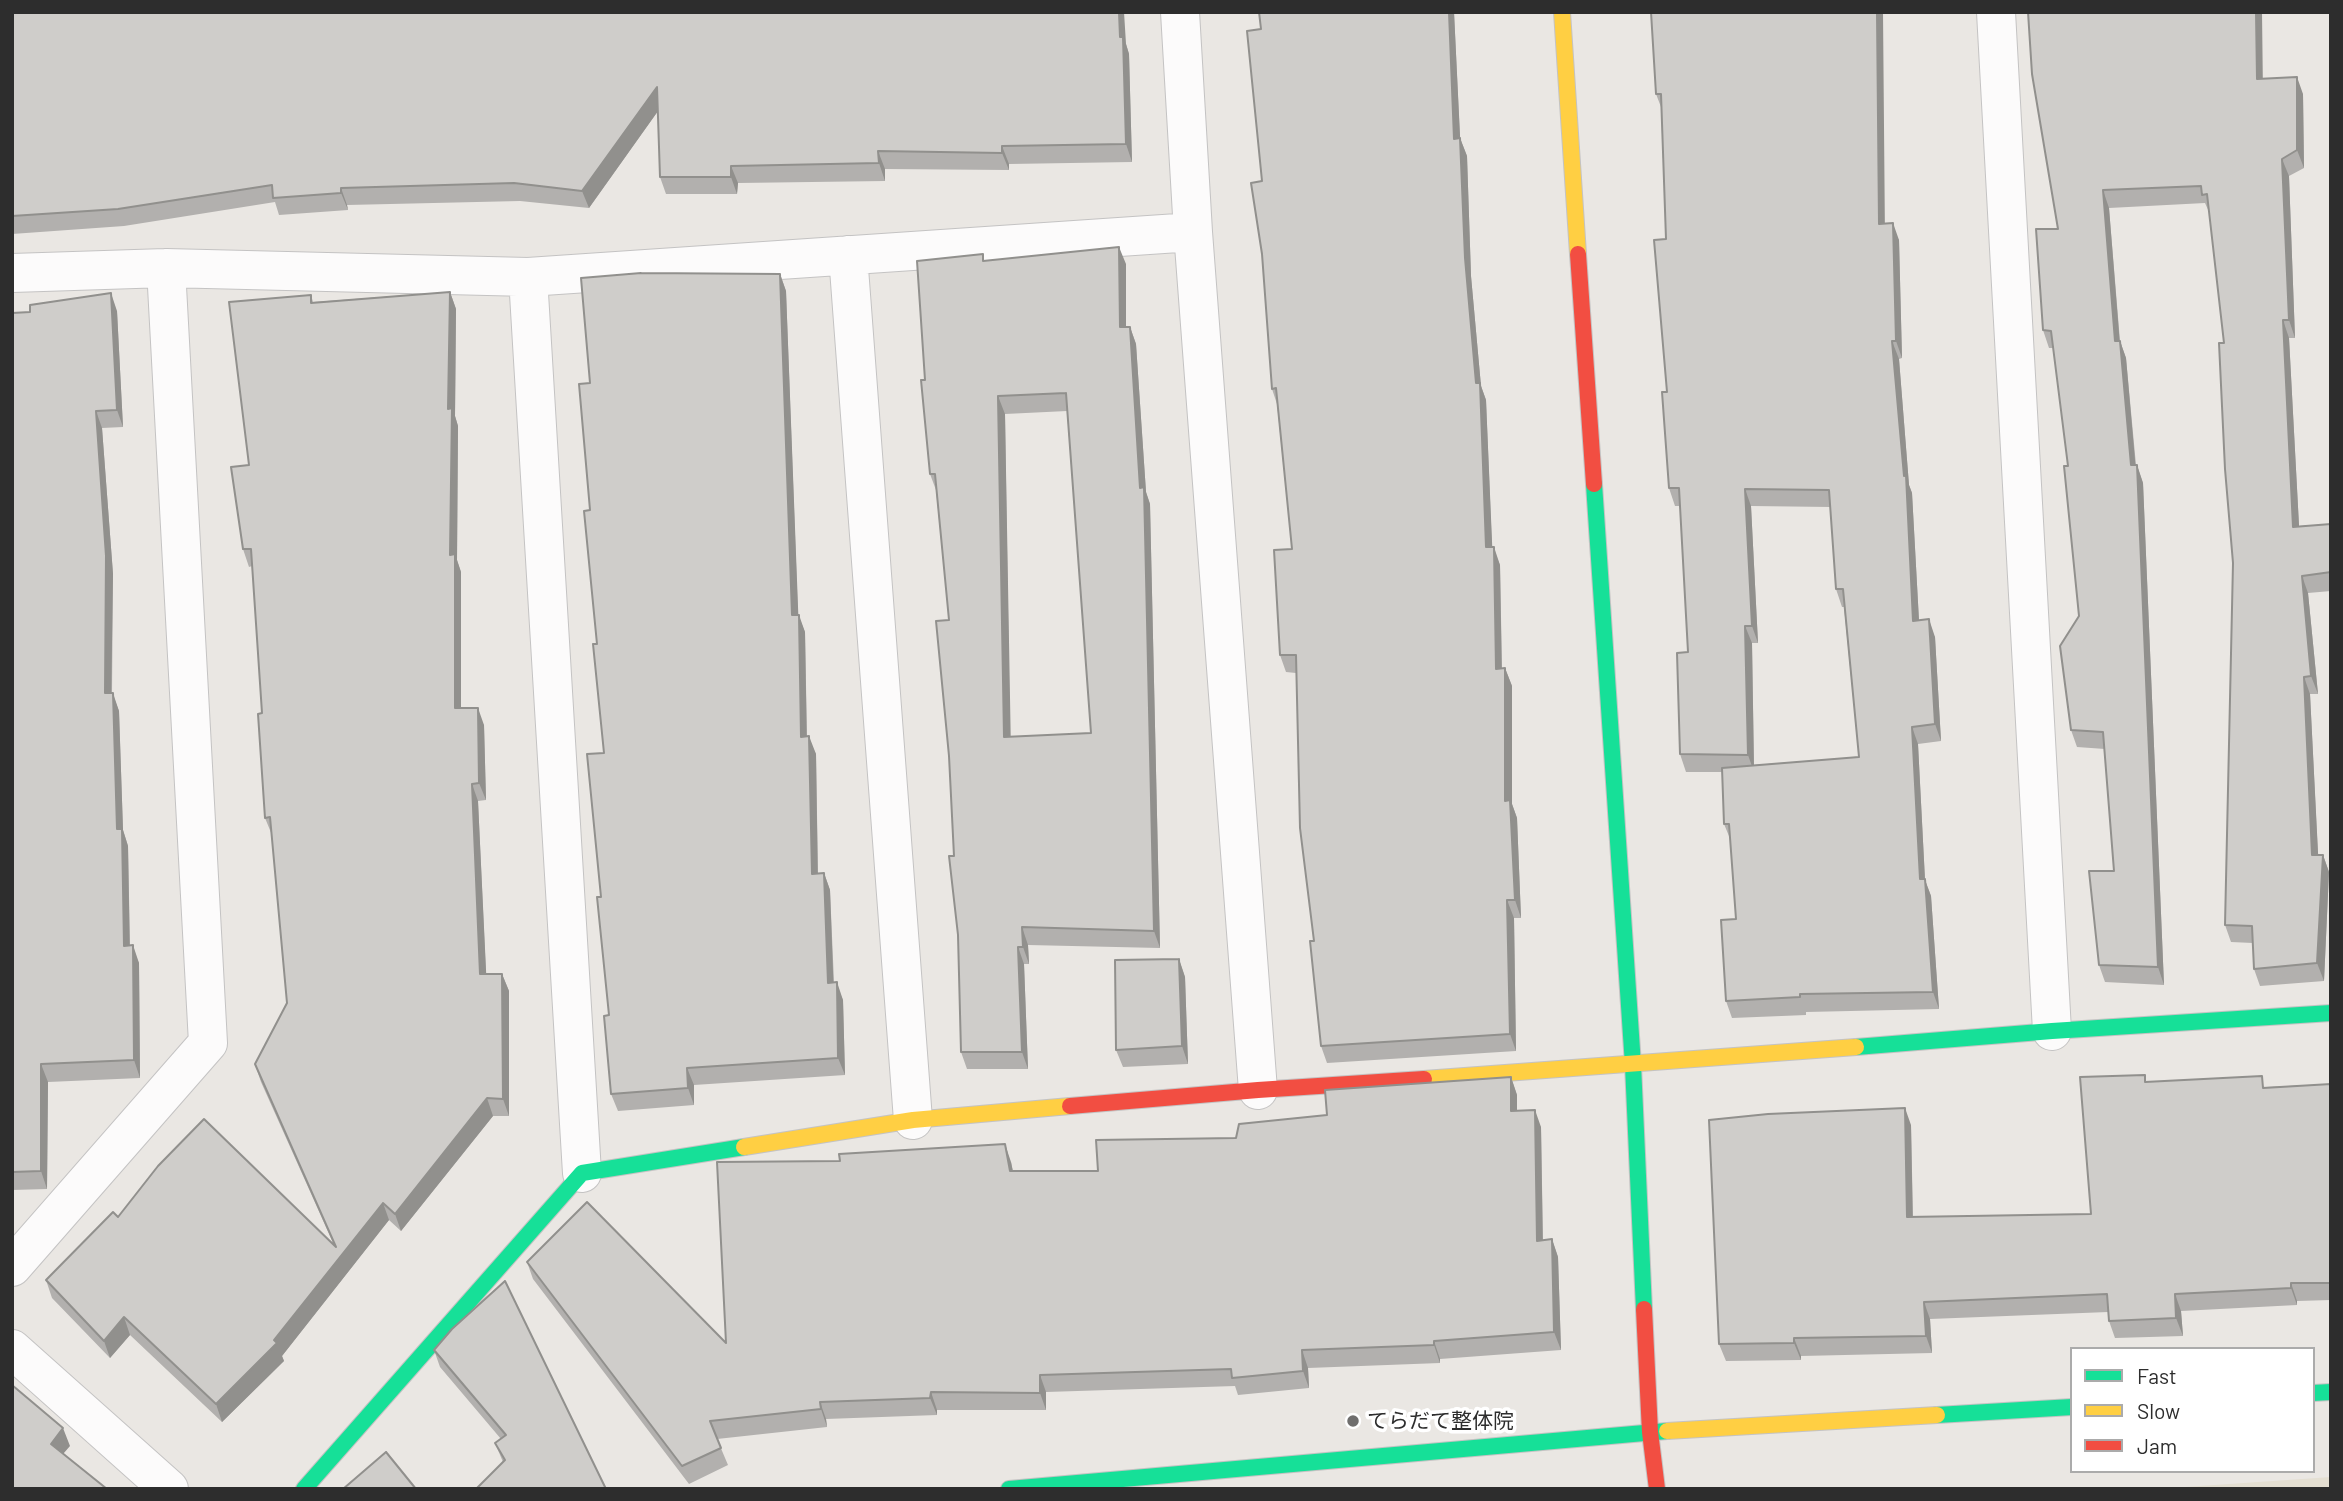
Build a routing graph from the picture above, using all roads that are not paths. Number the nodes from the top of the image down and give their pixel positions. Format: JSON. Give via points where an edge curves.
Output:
{"nodes":[{"id":1,"x":1180,"y":12,"type":"edge"},
{"id":2,"x":1562,"y":12,"type":"edge"},
{"id":3,"x":1996,"y":12,"type":"edge"},
{"id":4,"x":1193,"y":232,"type":"junction"},
{"id":5,"x":848,"y":255,"type":"junction"},
{"id":6,"x":166,"y":268,"type":"junction"},
{"id":7,"x":12,"y":273,"type":"edge"},
{"id":8,"x":528,"y":277,"type":"junction"},
{"id":9,"x":2331,"y":1013,"type":"edge"},
{"id":10,"x":2052,"y":1031,"type":"junction"},
{"id":11,"x":1633,"y":1065,"type":"junction"},
{"id":12,"x":1258,"y":1090,"type":"junction"},
{"id":13,"x":913,"y":1120,"type":"junction"},
{"id":14,"x":582,"y":1172,"type":"junction"},
{"id":15,"x":12,"y":1268,"type":"edge"},
{"id":16,"x":12,"y":1349,"type":"edge"},
{"id":17,"x":2070,"y":1407,"type":"edge"},
{"id":18,"x":1650,"y":1432,"type":"junction"},
{"id":19,"x":169,"y":1489,"type":"edge"},
{"id":20,"x":304,"y":1489,"type":"edge"},
{"id":21,"x":1009,"y":1489,"type":"edge"},
{"id":22,"x":1657,"y":1489,"type":"edge"}],
"edges":[{"from":1,"to":4,"type":"street"},
{"from":2,"to":11,"type":"street"},
{"from":3,"to":10,"type":"street"},
{"from":4,"to":5,"type":"street"},
{"from":4,"to":12,"type":"street"},
{"from":5,"to":8,"type":"street"},
{"from":5,"to":13,"type":"street"},
{"from":6,"to":7,"type":"street"},
{"from":6,"to":8,"type":"street"},
{"from":6,"to":15,"type":"street","via":[[208,1043]]},
{"from":8,"to":14,"type":"street"},
{"from":9,"to":10,"type":"street"},
{"from":10,"to":11,"type":"street"},
{"from":11,"to":12,"type":"street"},
{"from":11,"to":18,"type":"street"},
{"from":12,"to":13,"type":"street"},
{"from":13,"to":14,"type":"street"},
{"from":14,"to":20,"type":"street"},
{"from":16,"to":19,"type":"street"},
{"from":17,"to":18,"type":"street"},
{"from":18,"to":21,"type":"street"},
{"from":18,"to":22,"type":"street"}]}
